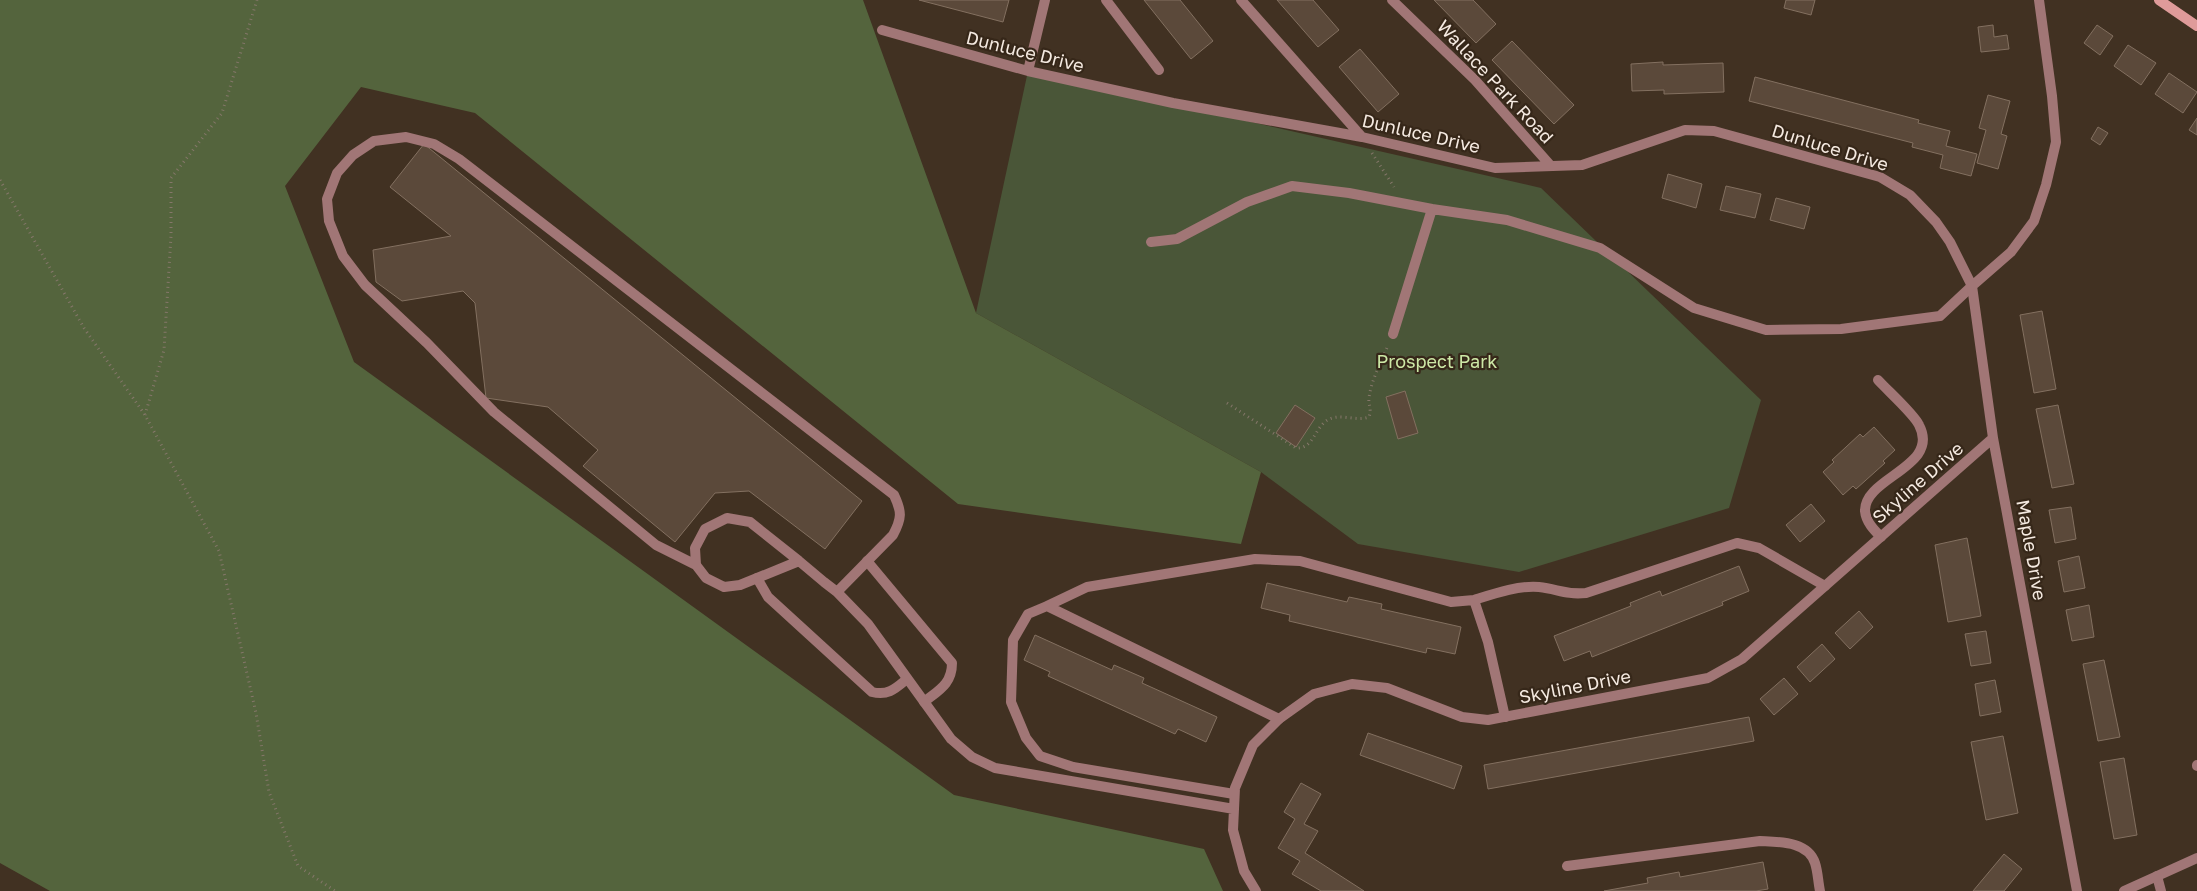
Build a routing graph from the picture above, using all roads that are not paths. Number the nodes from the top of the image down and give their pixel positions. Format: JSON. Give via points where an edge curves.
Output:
{"nodes":[{"id":1,"x":1045,"y":0,"type":"edge"},
{"id":2,"x":1106,"y":0,"type":"edge"},
{"id":3,"x":1241,"y":0,"type":"edge"},
{"id":4,"x":1392,"y":0,"type":"edge"},
{"id":5,"x":2039,"y":0,"type":"edge"},
{"id":6,"x":2159,"y":0,"type":"edge"},
{"id":7,"x":2197,"y":26,"type":"edge"},
{"id":8,"x":882,"y":30,"type":"dead end"},
{"id":9,"x":1159,"y":70,"type":"dead end"},
{"id":10,"x":1028,"y":72,"type":"junction"},
{"id":11,"x":1362,"y":137,"type":"junction"},
{"id":12,"x":1551,"y":166,"type":"junction"},
{"id":13,"x":1432,"y":209,"type":"junction"},
{"id":14,"x":1936,"y":222,"type":"joint"},
{"id":15,"x":1151,"y":242,"type":"dead end"},
{"id":16,"x":1972,"y":286,"type":"junction"},
{"id":17,"x":1393,"y":334,"type":"road end"},
{"id":18,"x":1878,"y":380,"type":"dead end"},
{"id":19,"x":1994,"y":438,"type":"junction"},
{"id":20,"x":1881,"y":537,"type":"junction"},
{"id":21,"x":867,"y":561,"type":"junction"},
{"id":22,"x":799,"y":562,"type":"junction"},
{"id":23,"x":696,"y":565,"type":"junction"},
{"id":24,"x":757,"y":578,"type":"junction"},
{"id":25,"x":1825,"y":586,"type":"junction"},
{"id":26,"x":837,"y":592,"type":"junction"},
{"id":27,"x":1474,"y":600,"type":"junction"},
{"id":28,"x":1047,"y":606,"type":"junction"},
{"id":29,"x":908,"y":679,"type":"junction"},
{"id":30,"x":924,"y":702,"type":"junction"},
{"id":31,"x":1505,"y":717,"type":"junction"},
{"id":32,"x":1279,"y":719,"type":"junction"},
{"id":33,"x":1234,"y":794,"type":"junction"},
{"id":34,"x":1234,"y":809,"type":"junction"},
{"id":35,"x":2197,"y":858,"type":"edge"},
{"id":36,"x":1567,"y":866,"type":"dead end"},
{"id":37,"x":2157,"y":876,"type":"junction"},
{"id":38,"x":1256,"y":891,"type":"edge"},
{"id":39,"x":1820,"y":891,"type":"edge"},
{"id":40,"x":2077,"y":891,"type":"edge"},
{"id":41,"x":2124,"y":891,"type":"edge"},
{"id":42,"x":2161,"y":891,"type":"edge"}],
"edges":[{"from":1,"to":10,"type":"street"},
{"from":2,"to":9,"type":"street"},
{"from":3,"to":11,"type":"street"},
{"from":4,"to":12,"type":"street","name":"Wallace Park Road","via":[[1475,80]]},
{"from":5,"to":16,"type":"street","via":[[2056,142],[2046,185],[2034,221],[2011,252]]},
{"from":6,"to":7,"type":"street"},
{"from":8,"to":10,"type":"street","name":"Dunluce Drive"},
{"from":10,"to":11,"type":"street","name":"Dunluce Drive"},
{"from":11,"to":12,"type":"street","name":"Dunluce Drive","via":[[1495,168]]},
{"from":12,"to":14,"type":"street","name":"Dunluce Drive","via":[[1582,165],[1685,130],[1714,131],[1880,177],[1910,195]]},
{"from":13,"to":15,"type":"street","via":[[1292,186],[1247,202],[1177,239]]},
{"from":13,"to":16,"type":"street","via":[[1507,220],[1600,248],[1694,308],[1766,330],[1841,330],[1940,316]]},
{"from":13,"to":17,"type":"street"},
{"from":14,"to":16,"type":"street","name":"Maple Drive"},
{"from":16,"to":19,"type":"street","name":"Maple Drive"},
{"from":18,"to":20,"type":"street","via":[[1919,424],[1923,440],[1919,453],[1910,463],[1868,498],[1865,512],[1869,524]]},
{"from":19,"to":20,"type":"street","name":"Skyline Drive"},
{"from":19,"to":40,"type":"street","name":"Maple Drive"},
{"from":20,"to":25,"type":"street","name":"Skyline Drive"},
{"from":21,"to":23,"type":"street","via":[[893,535],[898,524],[901,509],[894,495],[459,159],[434,144],[406,137],[374,141],[353,155],[337,173],[327,199],[328,214],[343,256],[365,285],[494,412],[656,545]]},
{"from":21,"to":26,"type":"street"},
{"from":21,"to":30,"type":"street","via":[[952,663],[952,674],[946,683]]},
{"from":22,"to":23,"type":"street","via":[[750,522],[727,518],[705,529],[695,548]]},
{"from":22,"to":24,"type":"street"},
{"from":22,"to":26,"type":"street"},
{"from":23,"to":24,"type":"street","via":[[706,578],[724,587]]},
{"from":24,"to":29,"type":"street","via":[[768,597],[872,692],[883,695]]},
{"from":25,"to":27,"type":"street","via":[[1759,548],[1736,543],[1586,593],[1571,595],[1539,587]]},
{"from":25,"to":31,"type":"street","name":"Skyline Drive","via":[[1742,659],[1708,678]]},
{"from":26,"to":29,"type":"street","via":[[868,624]]},
{"from":27,"to":28,"type":"street","via":[[1451,602],[1300,561],[1255,559],[1087,588]]},
{"from":27,"to":31,"type":"street","via":[[1488,642]]},
{"from":28,"to":32,"type":"street"},
{"from":28,"to":33,"type":"street","via":[[1028,614],[1013,640],[1011,702],[1026,738],[1040,756],[1073,767]]},
{"from":29,"to":30,"type":"street"},
{"from":30,"to":34,"type":"street","via":[[951,739],[972,757],[995,768]]},
{"from":31,"to":32,"type":"street","name":"Skyline Drive","via":[[1488,720],[1462,717],[1387,688],[1352,684],[1314,694]]},
{"from":32,"to":33,"type":"street","name":"Skyline Drive","via":[[1253,745]]},
{"from":33,"to":34,"type":"street","name":"Skyline Drive"},
{"from":34,"to":38,"type":"street","name":"Skyline Drive","via":[[1233,830],[1244,871]]},
{"from":35,"to":37,"type":"street"},
{"from":36,"to":39,"type":"street","via":[[1760,841],[1785,842],[1805,849],[1815,862]]},
{"from":37,"to":41,"type":"street"},
{"from":37,"to":42,"type":"street"}]}
